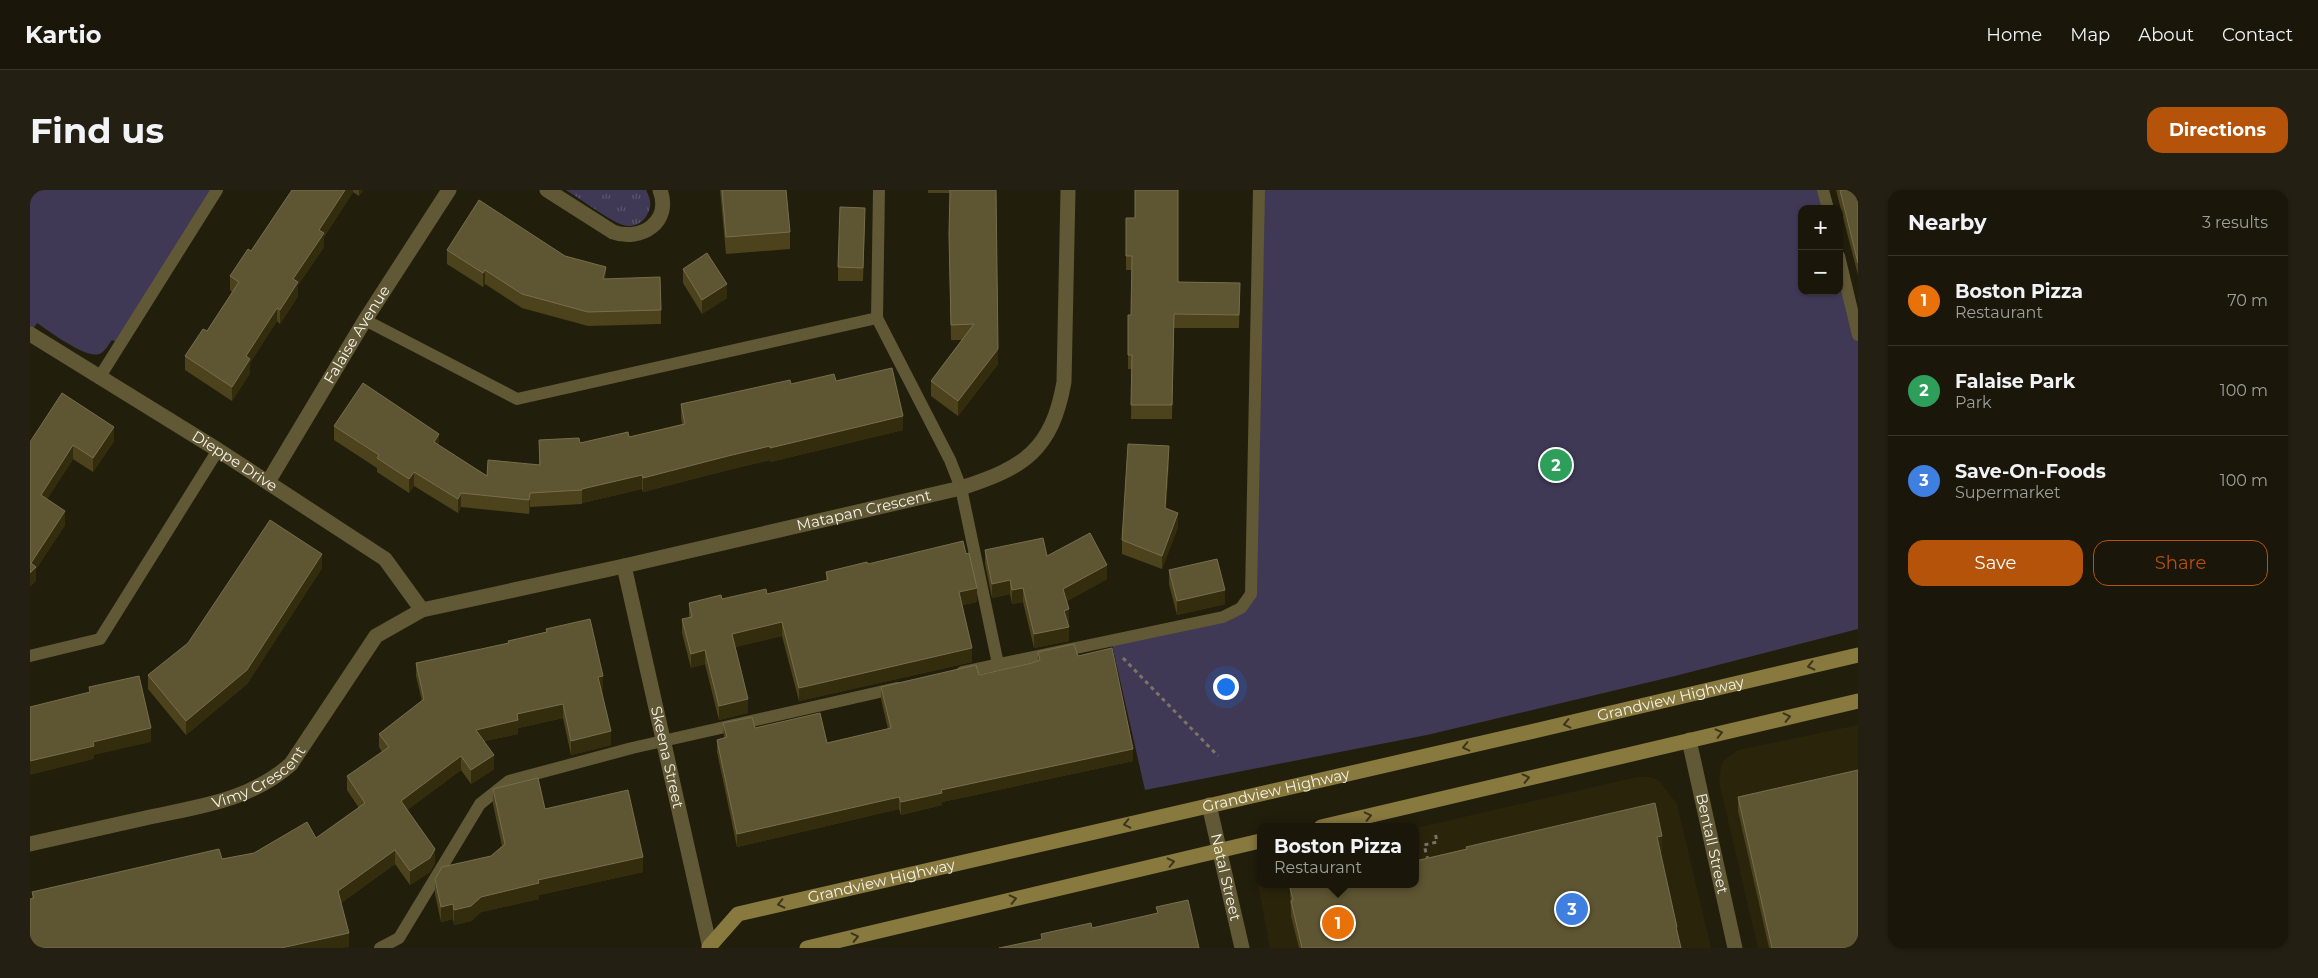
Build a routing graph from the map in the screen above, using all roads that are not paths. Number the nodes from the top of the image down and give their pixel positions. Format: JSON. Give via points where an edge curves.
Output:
{"nodes":[{"id":1,"x":217,"y":190,"type":"edge"},
{"id":2,"x":449,"y":190,"type":"edge"},
{"id":3,"x":547,"y":190,"type":"edge"},
{"id":4,"x":660,"y":190,"type":"edge"},
{"id":5,"x":879,"y":190,"type":"edge"},
{"id":6,"x":1068,"y":190,"type":"edge"},
{"id":7,"x":1260,"y":190,"type":"edge"},
{"id":8,"x":1823,"y":190,"type":"edge"},
{"id":9,"x":1827,"y":205,"type":"edge"},
{"id":10,"x":1843,"y":273,"type":"edge"},
{"id":11,"x":877,"y":318,"type":"junction"},
{"id":12,"x":365,"y":320,"type":"junction"},
{"id":13,"x":1858,"y":335,"type":"edge"},
{"id":14,"x":32,"y":340,"type":"edge"},
{"id":15,"x":99,"y":378,"type":"junction"},
{"id":16,"x":218,"y":450,"type":"junction"},
{"id":17,"x":268,"y":482,"type":"junction"},
{"id":18,"x":961,"y":488,"type":"junction"},
{"id":19,"x":624,"y":566,"type":"junction"},
{"id":20,"x":422,"y":610,"type":"junction"},
{"id":21,"x":1858,"y":655,"type":"edge"},
{"id":22,"x":30,"y":656,"type":"edge"},
{"id":23,"x":998,"y":664,"type":"junction"},
{"id":24,"x":950,"y":675,"type":"edge"},
{"id":25,"x":912,"y":684,"type":"edge"},
{"id":26,"x":1858,"y":701,"type":"edge"},
{"id":27,"x":1689,"y":740,"type":"junction"},
{"id":28,"x":663,"y":741,"type":"junction"},
{"id":29,"x":1209,"y":805,"type":"junction"},
{"id":30,"x":1338,"y":823,"type":"edge"},
{"id":31,"x":1257,"y":842,"type":"edge"},
{"id":32,"x":30,"y":844,"type":"edge"},
{"id":33,"x":1219,"y":851,"type":"junction"},
{"id":34,"x":380,"y":948,"type":"edge"},
{"id":35,"x":709,"y":948,"type":"edge"},
{"id":36,"x":807,"y":948,"type":"edge"},
{"id":37,"x":1242,"y":948,"type":"edge"},
{"id":38,"x":1735,"y":948,"type":"edge"}],
"edges":[{"from":1,"to":15,"type":"lane"},
{"from":2,"to":12,"type":"street","name":"Falaise Avenue"},
{"from":3,"to":4,"type":"street","via":[[613,232],[636,236],[656,222],[662,210]]},
{"from":5,"to":11,"type":"lane"},
{"from":6,"to":18,"type":"street","name":"Matapan Crescent","via":[[1064,382],[1059,410],[1045,440],[1025,459],[990,479]]},
{"from":7,"to":23,"type":"lane","via":[[1251,594],[1241,608],[1223,617]]},
{"from":8,"to":9,"type":"lane"},
{"from":10,"to":13,"type":"lane"},
{"from":11,"to":12,"type":"lane","via":[[517,399]]},
{"from":11,"to":18,"type":"lane","via":[[950,460]]},
{"from":12,"to":17,"type":"street","name":"Falaise Avenue"},
{"from":14,"to":15,"type":"street","name":"Dieppe Drive"},
{"from":15,"to":16,"type":"street","name":"Dieppe Drive"},
{"from":16,"to":17,"type":"street","name":"Dieppe Drive"},
{"from":16,"to":22,"type":"lane","via":[[100,639]]},
{"from":17,"to":20,"type":"street","name":"Dieppe Drive","via":[[384,559]]},
{"from":18,"to":19,"type":"street","name":"Matapan Crescent"},
{"from":18,"to":23,"type":"lane"},
{"from":19,"to":20,"type":"street","name":"Matapan Crescent"},
{"from":19,"to":28,"type":"street","name":"Skeena Street"},
{"from":20,"to":32,"type":"street","name":"Vimy Crescent","via":[[376,636],[291,764],[259,788],[225,800]]},
{"from":21,"to":29,"type":"main road","name":"Grandview Highway","one_way":true},
{"from":23,"to":24,"type":"lane"},
{"from":25,"to":28,"type":"lane"},
{"from":27,"to":26,"type":"main road","one_way":true},
{"from":30,"to":27,"type":"main road","one_way":true},
{"from":27,"to":38,"type":"street","name":"Bentall Street"},
{"from":28,"to":34,"type":"lane","via":[[509,781],[480,804],[399,938]]},
{"from":28,"to":35,"type":"street","name":"Skeena Street"},
{"from":29,"to":33,"type":"street","name":"Natal Street"},
{"from":29,"to":35,"type":"main road","name":"Grandview Highway","one_way":true,"via":[[738,914]]},
{"from":31,"to":33,"type":"main road"},
{"from":36,"to":33,"type":"main road","one_way":true},
{"from":33,"to":37,"type":"street","name":"Natal Street"}]}
